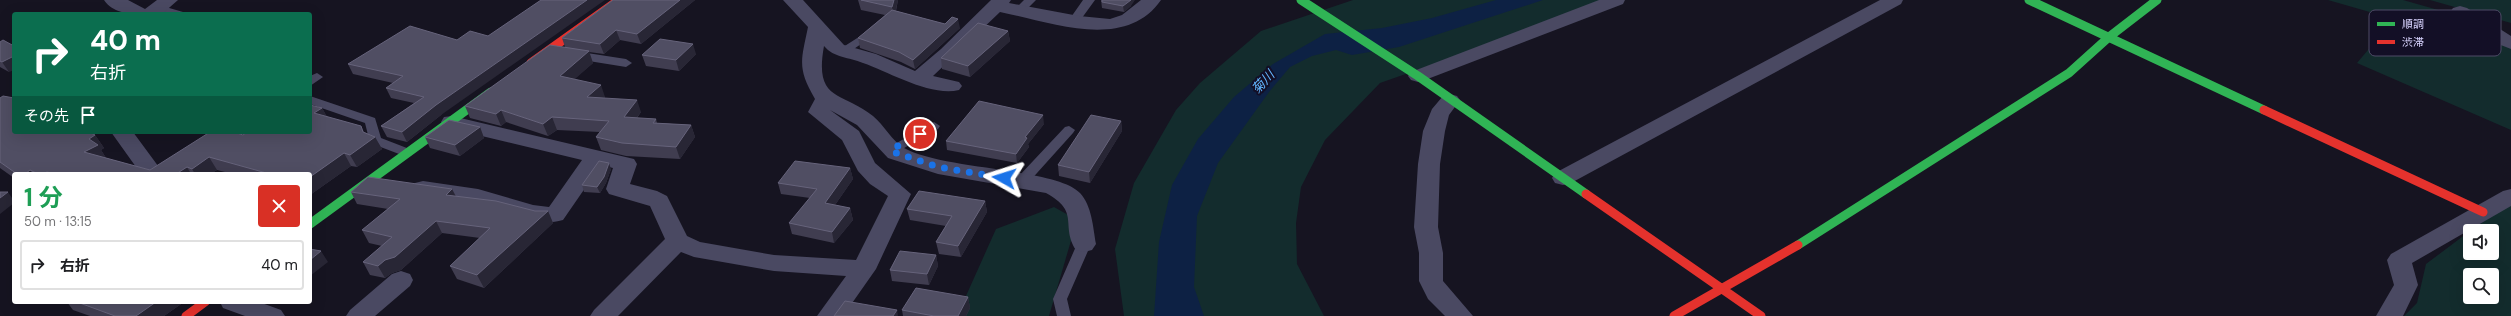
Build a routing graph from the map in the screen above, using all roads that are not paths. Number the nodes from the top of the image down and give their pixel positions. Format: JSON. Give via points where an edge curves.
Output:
{"nodes":[{"id":1,"x":113,"y":0,"type":"edge"},
{"id":2,"x":619,"y":0,"type":"edge"},
{"id":3,"x":792,"y":0,"type":"edge"},
{"id":4,"x":1089,"y":0,"type":"edge"},
{"id":5,"x":1152,"y":0,"type":"edge"},
{"id":6,"x":1301,"y":0,"type":"edge"},
{"id":7,"x":1616,"y":0,"type":"edge"},
{"id":8,"x":1894,"y":0,"type":"edge"},
{"id":9,"x":2029,"y":0,"type":"edge"},
{"id":10,"x":2157,"y":0,"type":"edge"},
{"id":11,"x":999,"y":3,"type":"edge"},
{"id":12,"x":1025,"y":5,"type":"edge"},
{"id":13,"x":159,"y":7,"type":"edge"},
{"id":14,"x":137,"y":12,"type":"edge"},
{"id":15,"x":173,"y":12,"type":"edge"},
{"id":16,"x":1075,"y":20,"type":"junction"},
{"id":17,"x":818,"y":26,"type":"junction"},
{"id":18,"x":874,"y":30,"type":"edge"},
{"id":19,"x":2109,"y":37,"type":"junction"},
{"id":20,"x":2501,"y":39,"type":"edge"},
{"id":21,"x":2511,"y":43,"type":"edge"},
{"id":22,"x":548,"y":50,"type":"junction"},
{"id":23,"x":844,"y":51,"type":"junction"},
{"id":24,"x":626,"y":63,"type":"dead end"},
{"id":25,"x":524,"y":68,"type":"edge"},
{"id":26,"x":1414,"y":73,"type":"junction"},
{"id":27,"x":916,"y":79,"type":"junction"},
{"id":28,"x":499,"y":86,"type":"edge"},
{"id":29,"x":952,"y":86,"type":"dead end"},
{"id":30,"x":825,"y":98,"type":"junction"},
{"id":31,"x":1450,"y":100,"type":"junction"},
{"id":32,"x":312,"y":101,"type":"edge"},
{"id":33,"x":450,"y":121,"type":"junction"},
{"id":34,"x":934,"y":126,"type":"dead end"},
{"id":35,"x":1069,"y":130,"type":"dead end"},
{"id":36,"x":123,"y":134,"type":"edge"},
{"id":37,"x":892,"y":149,"type":"junction"},
{"id":38,"x":407,"y":153,"type":"junction"},
{"id":39,"x":596,"y":156,"type":"junction"},
{"id":40,"x":152,"y":172,"type":"edge"},
{"id":41,"x":1563,"y":178,"type":"junction"},
{"id":42,"x":371,"y":180,"type":"junction"},
{"id":43,"x":1023,"y":180,"type":"junction"},
{"id":44,"x":2511,"y":196,"type":"edge"},
{"id":45,"x":2483,"y":212,"type":"junction"},
{"id":46,"x":312,"y":223,"type":"edge"},
{"id":47,"x":678,"y":241,"type":"junction"},
{"id":48,"x":1084,"y":244,"type":"joint"},
{"id":49,"x":864,"y":269,"type":"junction"},
{"id":50,"x":400,"y":280,"type":"dead end"},
{"id":51,"x":1722,"y":287,"type":"junction"},
{"id":52,"x":202,"y":304,"type":"edge"},
{"id":53,"x":238,"y":304,"type":"edge"},
{"id":54,"x":186,"y":316,"type":"edge"},
{"id":55,"x":272,"y":316,"type":"edge"},
{"id":56,"x":359,"y":316,"type":"edge"},
{"id":57,"x":603,"y":316,"type":"edge"},
{"id":58,"x":830,"y":316,"type":"edge"},
{"id":59,"x":1064,"y":316,"type":"edge"},
{"id":60,"x":1460,"y":316,"type":"edge"},
{"id":61,"x":1674,"y":316,"type":"edge"},
{"id":62,"x":1762,"y":316,"type":"edge"},
{"id":63,"x":2389,"y":316,"type":"edge"}],
"edges":[{"from":1,"to":14,"type":"street"},
{"from":2,"to":22,"type":"street"},
{"from":3,"to":17,"type":"street"},
{"from":4,"to":16,"type":"lane"},
{"from":5,"to":16,"type":"street","via":[[1120,24]]},
{"from":6,"to":26,"type":"street"},
{"from":7,"to":26,"type":"street"},
{"from":8,"to":41,"type":"street"},
{"from":9,"to":19,"type":"street"},
{"from":10,"to":19,"type":"street"},
{"from":11,"to":12,"type":"street"},
{"from":11,"to":27,"type":"street","via":[[948,53]]},
{"from":12,"to":16,"type":"street"},
{"from":13,"to":15,"type":"lane"},
{"from":17,"to":23,"type":"street","via":[[837,49]]},
{"from":17,"to":30,"type":"street","via":[[811,62],[813,78]]},
{"from":18,"to":23,"type":"lane"},
{"from":19,"to":45,"type":"street"},
{"from":19,"to":51,"type":"street","via":[[2069,73],[1799,244]]},
{"from":20,"to":21,"type":"street"},
{"from":22,"to":24,"type":"lane"},
{"from":22,"to":25,"type":"street"},
{"from":23,"to":27,"type":"street","via":[[869,58]]},
{"from":26,"to":31,"type":"street"},
{"from":27,"to":29,"type":"street"},
{"from":28,"to":33,"type":"street"},
{"from":30,"to":37,"type":"street","via":[[865,120]]},
{"from":30,"to":49,"type":"street","via":[[819,112],[851,136],[866,166],[878,179],[900,194]]},
{"from":31,"to":41,"type":"street"},
{"from":31,"to":60,"type":"street","via":[[1439,114],[1434,131],[1429,164],[1426,227],[1431,253],[1430,281]]},
{"from":32,"to":38,"type":"lane","via":[[371,121],[375,140]]},
{"from":33,"to":38,"type":"street"},
{"from":33,"to":39,"type":"street"},
{"from":34,"to":37,"type":"lane"},
{"from":35,"to":43,"type":"lane"},
{"from":36,"to":40,"type":"street"},
{"from":37,"to":43,"type":"street","via":[[896,153],[938,167]]},
{"from":38,"to":42,"type":"street"},
{"from":39,"to":42,"type":"street","via":[[555,215],[531,213],[478,196]]},
{"from":39,"to":47,"type":"street","via":[[626,164],[617,189],[649,196],[659,201]]},
{"from":41,"to":51,"type":"street"},
{"from":42,"to":46,"type":"street"},
{"from":43,"to":48,"type":"street","via":[[1052,187],[1071,197],[1080,217]]},
{"from":44,"to":45,"type":"street"},
{"from":45,"to":63,"type":"street","via":[[2399,260],[2406,285]]},
{"from":47,"to":49,"type":"street","via":[[694,249],[774,263]]},
{"from":47,"to":57,"type":"street"},
{"from":48,"to":59,"type":"lane","via":[[1060,299]]},
{"from":49,"to":58,"type":"street"},
{"from":50,"to":56,"type":"street"},
{"from":51,"to":61,"type":"street"},
{"from":51,"to":62,"type":"street"},
{"from":52,"to":54,"type":"street"},
{"from":53,"to":55,"type":"street"}]}
